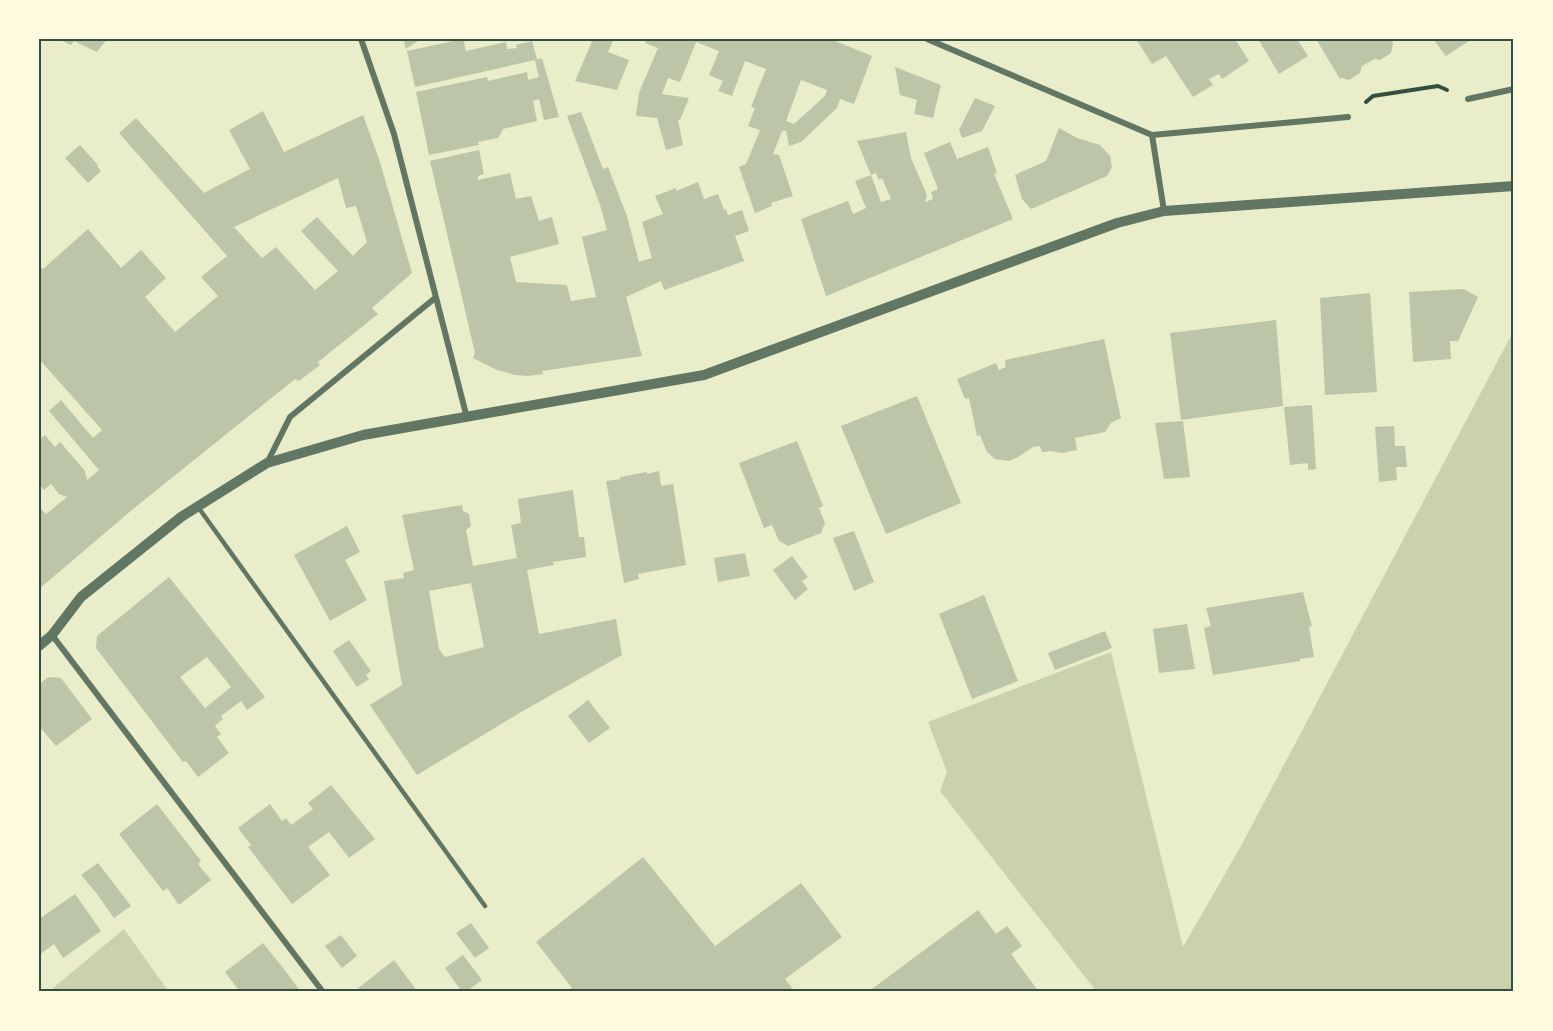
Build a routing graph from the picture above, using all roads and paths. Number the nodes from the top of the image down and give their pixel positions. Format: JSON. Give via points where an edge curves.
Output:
{"nodes":[{"id":1,"x":361,"y":39,"type":"edge"},
{"id":2,"x":927,"y":39,"type":"edge"},
{"id":3,"x":1514,"y":89,"type":"edge"},
{"id":4,"x":1467,"y":99,"type":"joint"},
{"id":5,"x":1348,"y":117,"type":"joint"},
{"id":6,"x":1152,"y":135,"type":"junction"},
{"id":7,"x":1514,"y":186,"type":"edge"},
{"id":8,"x":1164,"y":211,"type":"junction"},
{"id":9,"x":435,"y":298,"type":"junction"},
{"id":10,"x":467,"y":418,"type":"junction"},
{"id":11,"x":267,"y":463,"type":"junction"},
{"id":12,"x":198,"y":507,"type":"junction"},
{"id":13,"x":52,"y":635,"type":"junction"},
{"id":14,"x":39,"y":646,"type":"edge"},
{"id":15,"x":485,"y":906,"type":"dead end"},
{"id":16,"x":323,"y":992,"type":"edge"}],
"edges":[{"from":1,"to":9,"type":"street","via":[[393,134]]},
{"from":2,"to":6,"type":"street"},
{"from":3,"to":4,"type":"street"},
{"from":4,"to":5,"type":"path","via":[[1438,86],[1373,96]]},
{"from":5,"to":6,"type":"street"},
{"from":6,"to":8,"type":"street"},
{"from":7,"to":8,"type":"street"},
{"from":8,"to":10,"type":"street","via":[[1118,223],[704,375]]},
{"from":9,"to":10,"type":"street"},
{"from":9,"to":11,"type":"street","via":[[290,417]]},
{"from":10,"to":11,"type":"street","via":[[363,435]]},
{"from":11,"to":12,"type":"street"},
{"from":12,"to":13,"type":"street","via":[[81,597]]},
{"from":12,"to":15,"type":"lane"},
{"from":13,"to":14,"type":"street"},
{"from":13,"to":16,"type":"street"}]}
